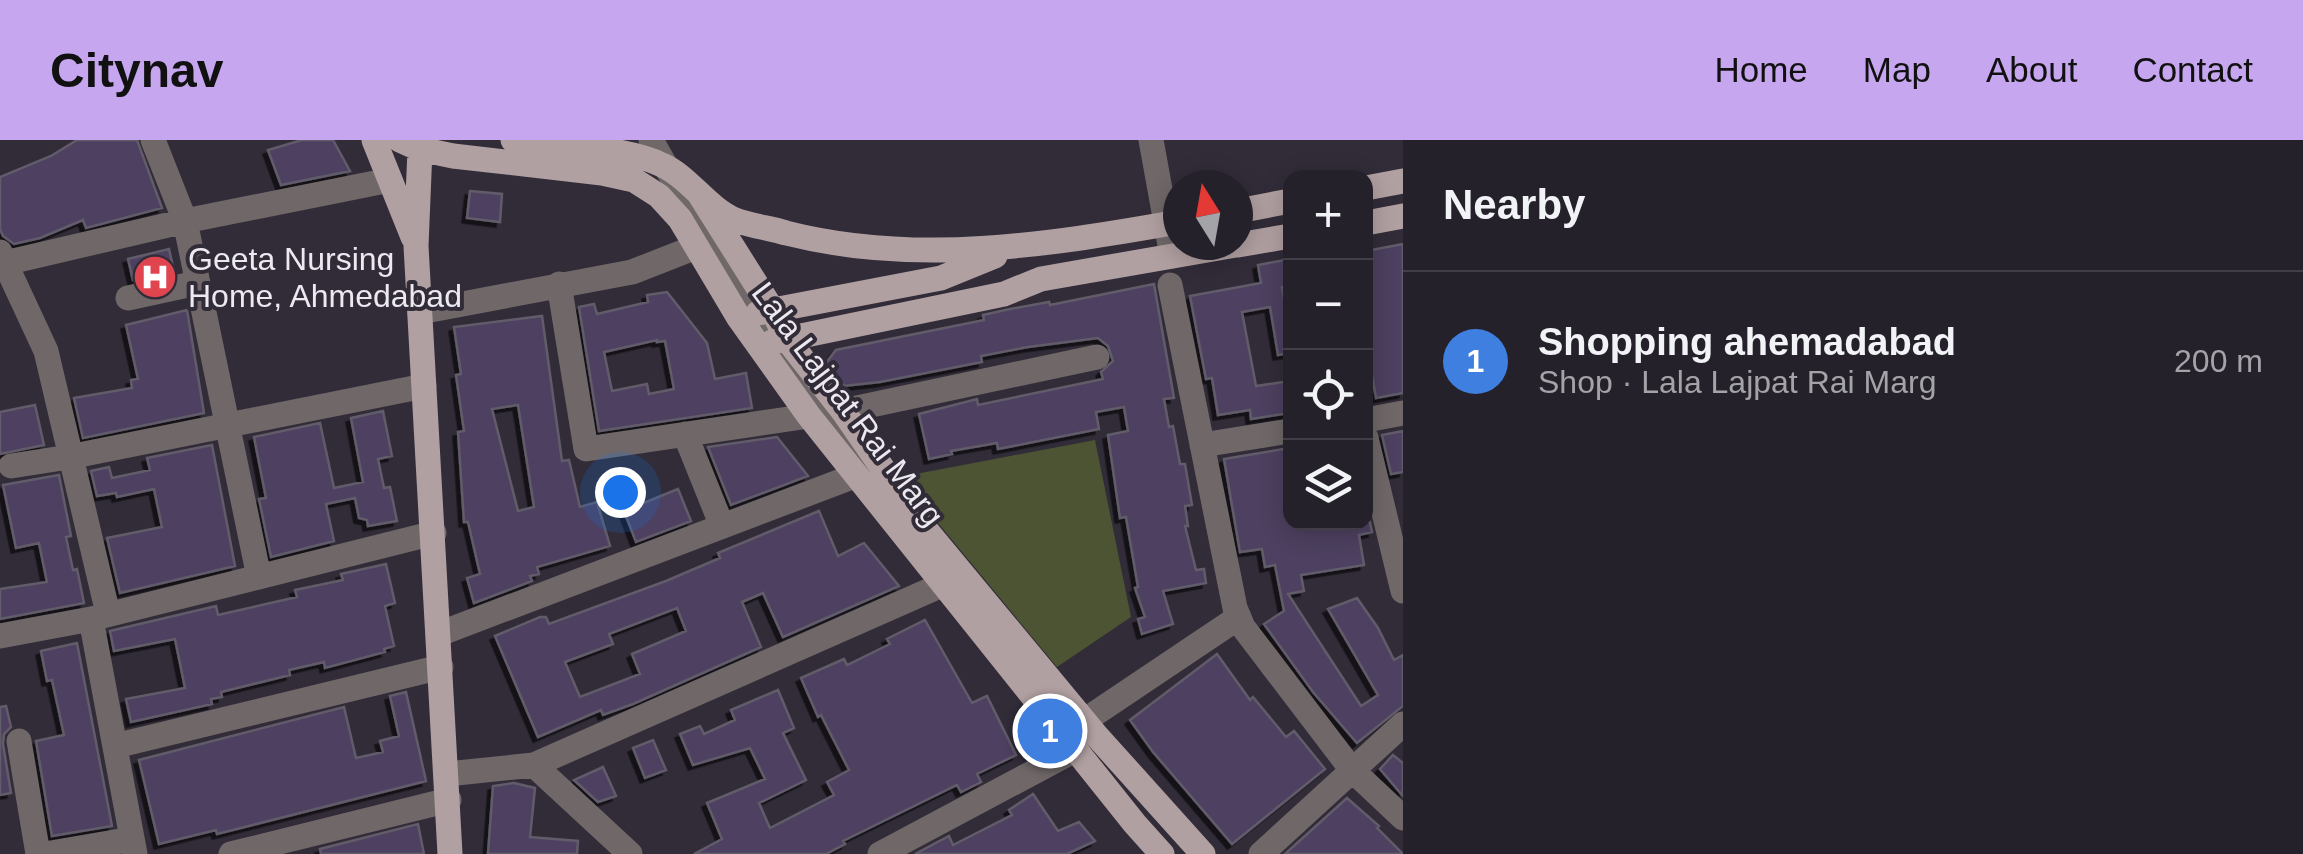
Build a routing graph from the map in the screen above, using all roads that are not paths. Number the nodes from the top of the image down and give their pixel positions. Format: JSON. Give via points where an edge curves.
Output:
{"nodes":[{"id":1,"x":153,"y":140,"type":"edge"},
{"id":2,"x":374,"y":140,"type":"edge"},
{"id":3,"x":512,"y":140,"type":"edge"},
{"id":4,"x":652,"y":140,"type":"edge"},
{"id":5,"x":1152,"y":140,"type":"edge"},
{"id":6,"x":415,"y":143,"type":"edge"},
{"id":7,"x":664,"y":165,"type":"junction"},
{"id":8,"x":390,"y":180,"type":"junction"},
{"id":9,"x":1403,"y":181,"type":"edge"},
{"id":10,"x":1163,"y":186,"type":"edge"},
{"id":11,"x":1373,"y":187,"type":"edge"},
{"id":12,"x":700,"y":196,"type":"junction"},
{"id":13,"x":1283,"y":202,"type":"edge"},
{"id":14,"x":1253,"y":208,"type":"edge"},
{"id":15,"x":1403,"y":216,"type":"edge"},
{"id":16,"x":185,"y":221,"type":"junction"},
{"id":17,"x":1373,"y":221,"type":"edge"},
{"id":18,"x":1163,"y":224,"type":"edge"},
{"id":19,"x":1283,"y":237,"type":"edge"},
{"id":20,"x":1253,"y":242,"type":"edge"},
{"id":21,"x":1034,"y":244,"type":"junction"},
{"id":22,"x":416,"y":246,"type":"junction"},
{"id":23,"x":696,"y":246,"type":"junction"},
{"id":24,"x":2,"y":257,"type":"edge"},
{"id":25,"x":1163,"y":258,"type":"edge"},
{"id":26,"x":1053,"y":277,"type":"junction"},
{"id":27,"x":197,"y":283,"type":"junction"},
{"id":28,"x":559,"y":284,"type":"junction"},
{"id":29,"x":1170,"y":285,"type":"dead end"},
{"id":30,"x":128,"y":298,"type":"dead end"},
{"id":31,"x":420,"y":312,"type":"junction"},
{"id":32,"x":756,"y":314,"type":"junction"},
{"id":33,"x":773,"y":341,"type":"junction"},
{"id":34,"x":1097,"y":357,"type":"dead end"},
{"id":35,"x":424,"y":386,"type":"junction"},
{"id":36,"x":843,"y":411,"type":"junction"},
{"id":37,"x":1403,"y":413,"type":"edge"},
{"id":38,"x":809,"y":416,"type":"junction"},
{"id":39,"x":1373,"y":419,"type":"edge"},
{"id":40,"x":226,"y":427,"type":"junction"},
{"id":41,"x":1283,"y":433,"type":"edge"},
{"id":42,"x":684,"y":434,"type":"junction"},
{"id":43,"x":1366,"y":440,"type":"edge"},
{"id":44,"x":1202,"y":445,"type":"junction"},
{"id":45,"x":69,"y":458,"type":"junction"},
{"id":46,"x":11,"y":466,"type":"dead end"},
{"id":47,"x":857,"y":475,"type":"junction"},
{"id":48,"x":722,"y":526,"type":"junction"},
{"id":49,"x":434,"y":533,"type":"junction"},
{"id":50,"x":259,"y":577,"type":"junction"},
{"id":51,"x":944,"y":584,"type":"junction"},
{"id":52,"x":1403,"y":591,"type":"edge"},
{"id":53,"x":98,"y":610,"type":"junction"},
{"id":54,"x":1239,"y":617,"type":"junction"},
{"id":55,"x":439,"y":634,"type":"junction"},
{"id":56,"x":0,"y":636,"type":"edge"},
{"id":57,"x":441,"y":667,"type":"junction"},
{"id":58,"x":1084,"y":721,"type":"junction"},
{"id":59,"x":1403,"y":724,"type":"edge"},
{"id":60,"x":19,"y":741,"type":"dead end"},
{"id":61,"x":114,"y":746,"type":"junction"},
{"id":62,"x":1078,"y":749,"type":"junction"},
{"id":63,"x":534,"y":765,"type":"junction"},
{"id":64,"x":1352,"y":770,"type":"junction"},
{"id":65,"x":448,"y":787,"type":"junction"},
{"id":66,"x":1403,"y":818,"type":"edge"},
{"id":67,"x":133,"y":846,"type":"edge"},
{"id":68,"x":42,"y":854,"type":"edge"},
{"id":69,"x":232,"y":854,"type":"edge"},
{"id":70,"x":450,"y":854,"type":"edge"},
{"id":71,"x":630,"y":854,"type":"edge"},
{"id":72,"x":880,"y":854,"type":"edge"},
{"id":73,"x":1162,"y":854,"type":"edge"},
{"id":74,"x":1191,"y":854,"type":"edge"},
{"id":75,"x":1203,"y":854,"type":"edge"},
{"id":76,"x":1261,"y":854,"type":"edge"}],
"edges":[{"from":1,"to":16,"type":"street"},
{"from":2,"to":8,"type":"main road"},
{"from":3,"to":7,"type":"main road"},
{"from":4,"to":7,"type":"street"},
{"from":5,"to":10,"type":"street"},
{"from":6,"to":22,"type":"main road"},
{"from":6,"to":23,"type":"main road","name":"Lala Lajpat Rai Marg","via":[[634,180],[659,196]]},
{"from":7,"to":12,"type":"main road"},
{"from":7,"to":32,"type":"street"},
{"from":8,"to":16,"type":"street"},
{"from":8,"to":22,"type":"main road"},
{"from":9,"to":11,"type":"main road"},
{"from":12,"to":21,"type":"main road","via":[[733,219],[811,239],[959,252]]},
{"from":12,"to":32,"type":"main road","name":"Lala Lajpat Rai Marg"},
{"from":13,"to":14,"type":"main road"},
{"from":15,"to":17,"type":"main road"},
{"from":16,"to":24,"type":"street"},
{"from":16,"to":27,"type":"street"},
{"from":18,"to":21,"type":"main road"},
{"from":19,"to":20,"type":"main road"},
{"from":21,"to":26,"type":"main road"},
{"from":21,"to":32,"type":"main road","via":[[941,278]]},
{"from":22,"to":31,"type":"main road"},
{"from":23,"to":28,"type":"street","via":[[632,272]]},
{"from":23,"to":32,"type":"main road","name":"Lala Lajpat Rai Marg"},
{"from":24,"to":45,"type":"street","via":[[46,351]]},
{"from":25,"to":26,"type":"main road"},
{"from":26,"to":33,"type":"main road","via":[[1004,294]]},
{"from":27,"to":30,"type":"street"},
{"from":27,"to":40,"type":"street"},
{"from":28,"to":31,"type":"street"},
{"from":28,"to":42,"type":"street","via":[[586,449]]},
{"from":29,"to":44,"type":"street"},
{"from":31,"to":35,"type":"main road"},
{"from":32,"to":33,"type":"main road","name":"Lala Lajpat Rai Marg"},
{"from":32,"to":33,"type":"main road","name":"Lala Lajpat Rai Marg"},
{"from":33,"to":36,"type":"main road","name":"Lala Lajpat Rai Marg"},
{"from":33,"to":38,"type":"main road","name":"Lala Lajpat Rai Marg"},
{"from":33,"to":74,"type":"street","via":[[940,564]]},
{"from":34,"to":36,"type":"street"},
{"from":35,"to":40,"type":"street"},
{"from":35,"to":49,"type":"main road"},
{"from":36,"to":58,"type":"main road","name":"Lala Lajpat Rai Marg","via":[[922,524]]},
{"from":37,"to":39,"type":"street"},
{"from":38,"to":42,"type":"street"},
{"from":38,"to":47,"type":"main road","name":"Lala Lajpat Rai Marg"},
{"from":40,"to":45,"type":"street"},
{"from":40,"to":50,"type":"street"},
{"from":41,"to":44,"type":"street"},
{"from":42,"to":48,"type":"street"},
{"from":43,"to":52,"type":"street"},
{"from":44,"to":54,"type":"street"},
{"from":45,"to":46,"type":"street"},
{"from":45,"to":53,"type":"street"},
{"from":47,"to":48,"type":"street"},
{"from":47,"to":51,"type":"main road","name":"Lala Lajpat Rai Marg"},
{"from":48,"to":55,"type":"street"},
{"from":49,"to":50,"type":"street"},
{"from":49,"to":55,"type":"main road"},
{"from":50,"to":53,"type":"street"},
{"from":51,"to":62,"type":"main road","name":"Lala Lajpat Rai Marg"},
{"from":51,"to":63,"type":"street"},
{"from":53,"to":56,"type":"street"},
{"from":53,"to":61,"type":"street"},
{"from":54,"to":58,"type":"street"},
{"from":54,"to":64,"type":"street"},
{"from":55,"to":57,"type":"main road"},
{"from":57,"to":61,"type":"street"},
{"from":57,"to":65,"type":"main road"},
{"from":58,"to":75,"type":"main road","name":"Lala Lajpat Rai Marg"},
{"from":59,"to":64,"type":"street"},
{"from":60,"to":68,"type":"street"},
{"from":61,"to":67,"type":"street"},
{"from":62,"to":72,"type":"street"},
{"from":62,"to":73,"type":"main road","name":"Lala Lajpat Rai Marg"},
{"from":63,"to":65,"type":"street"},
{"from":63,"to":71,"type":"street"},
{"from":64,"to":66,"type":"street"},
{"from":64,"to":76,"type":"street"},
{"from":65,"to":69,"type":"street"},
{"from":65,"to":70,"type":"main road"},
{"from":67,"to":68,"type":"street"}]}
